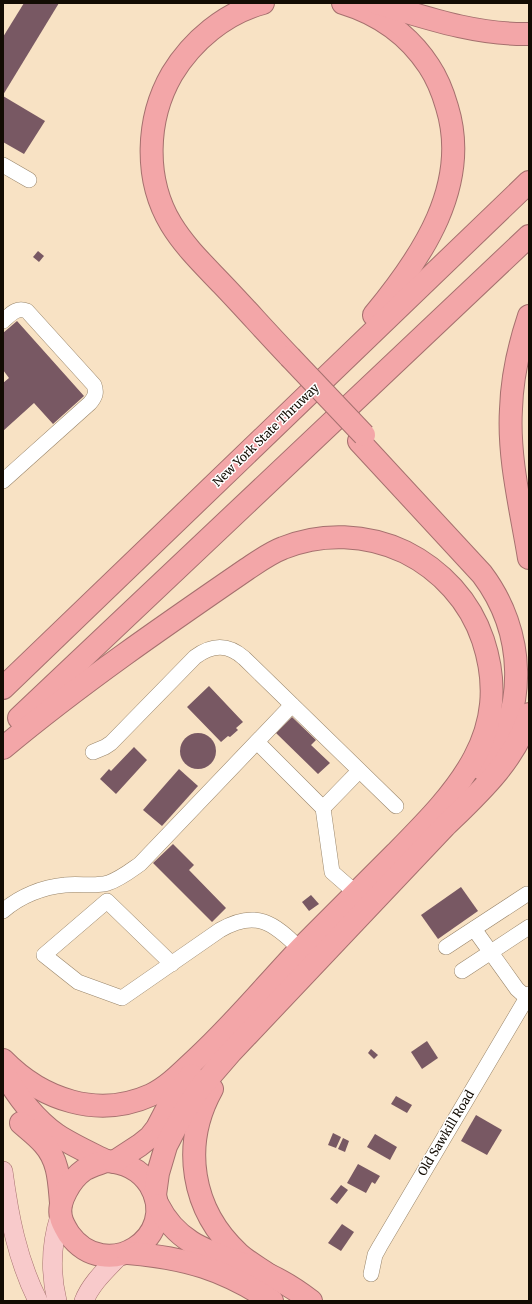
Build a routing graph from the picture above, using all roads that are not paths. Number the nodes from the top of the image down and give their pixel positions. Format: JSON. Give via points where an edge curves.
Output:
{"nodes":[{"id":1,"x":239,"y":3,"type":"edge"},
{"id":2,"x":263,"y":3,"type":"edge"},
{"id":3,"x":343,"y":3,"type":"edge"},
{"id":4,"x":377,"y":3,"type":"edge"},
{"id":5,"x":529,"y":34,"type":"edge"},
{"id":6,"x":3,"y":165,"type":"edge"},
{"id":7,"x":29,"y":180,"type":"dead end"},
{"id":8,"x":529,"y":182,"type":"edge"},
{"id":9,"x":529,"y":236,"type":"edge"},
{"id":10,"x":529,"y":316,"type":"edge"},
{"id":11,"x":3,"y":321,"type":"edge"},
{"id":12,"x":287,"y":360,"type":"junction"},
{"id":13,"x":283,"y":419,"type":"junction"},
{"id":14,"x":361,"y":438,"type":"junction"},
{"id":15,"x":3,"y":481,"type":"edge"},
{"id":16,"x":529,"y":558,"type":"edge"},
{"id":17,"x":3,"y":688,"type":"edge"},
{"id":18,"x":292,"y":705,"type":"junction"},
{"id":19,"x":529,"y":714,"type":"edge"},
{"id":20,"x":3,"y":734,"type":"edge"},
{"id":21,"x":257,"y":742,"type":"junction"},
{"id":22,"x":3,"y":748,"type":"edge"},
{"id":23,"x":93,"y":752,"type":"dead end"},
{"id":24,"x":359,"y":771,"type":"junction"},
{"id":25,"x":487,"y":782,"type":"junction"},
{"id":26,"x":396,"y":806,"type":"dead end"},
{"id":27,"x":323,"y":808,"type":"junction"},
{"id":28,"x":440,"y":808,"type":"junction"},
{"id":29,"x":106,"y":883,"type":"junction"},
{"id":30,"x":356,"y":894,"type":"junction"},
{"id":31,"x":527,"y":894,"type":"dead end"},
{"id":32,"x":107,"y":901,"type":"junction"},
{"id":33,"x":3,"y":911,"type":"edge"},
{"id":34,"x":529,"y":927,"type":"edge"},
{"id":35,"x":474,"y":929,"type":"junction"},
{"id":36,"x":446,"y":947,"type":"dead end"},
{"id":37,"x":300,"y":949,"type":"junction"},
{"id":38,"x":490,"y":953,"type":"junction"},
{"id":39,"x":172,"y":964,"type":"junction"},
{"id":40,"x":462,"y":971,"type":"dead end"},
{"id":41,"x":528,"y":996,"type":"edge"},
{"id":42,"x":258,"y":1023,"type":"junction"},
{"id":43,"x":216,"y":1040,"type":"junction"},
{"id":44,"x":3,"y":1060,"type":"edge"},
{"id":45,"x":3,"y":1071,"type":"edge"},
{"id":46,"x":3,"y":1100,"type":"edge"},
{"id":47,"x":110,"y":1161,"type":"junction"},
{"id":48,"x":3,"y":1171,"type":"edge"},
{"id":49,"x":156,"y":1200,"type":"junction"},
{"id":50,"x":61,"y":1211,"type":"junction"},
{"id":51,"x":124,"y":1254,"type":"junction"},
{"id":52,"x":371,"y":1274,"type":"dead end"},
{"id":53,"x":269,"y":1275,"type":"junction"},
{"id":54,"x":306,"y":1300,"type":"edge"},
{"id":55,"x":38,"y":1301,"type":"edge"},
{"id":56,"x":57,"y":1301,"type":"edge"},
{"id":57,"x":84,"y":1301,"type":"edge"},
{"id":58,"x":272,"y":1301,"type":"edge"}],
"edges":[{"from":1,"to":12,"type":"highway","via":[[192,35],[163,74],[146,122],[143,154],[145,169],[151,200],[173,242],[195,268]]},
{"from":2,"to":12,"type":"highway","via":[[239,12],[210,30],[178,64],[158,108],[152,139],[152,161],[159,197],[171,224]]},
{"from":3,"to":13,"type":"highway","via":[[373,14],[388,23],[424,58],[440,85],[450,116],[454,145],[453,162],[447,193],[439,214],[410,269],[369,321]]},
{"from":4,"to":5,"type":"highway","via":[[476,30]]},
{"from":6,"to":7,"type":"street"},
{"from":8,"to":13,"type":"highway","name":"New York State Thruway"},
{"from":9,"to":20,"type":"highway"},
{"from":10,"to":16,"type":"highway","via":[[515,368],[511,428]]},
{"from":11,"to":15,"type":"street","via":[[15,310],[27,311],[96,390],[95,397],[90,403]]},
{"from":12,"to":14,"type":"highway"},
{"from":13,"to":17,"type":"highway","name":"New York State Thruway"},
{"from":14,"to":25,"type":"highway","via":[[486,566],[498,582],[515,615],[525,650],[524,701],[509,747]]},
{"from":14,"to":28,"type":"highway","via":[[482,574],[502,605],[513,638],[517,682],[513,708],[506,728],[484,766],[460,792]]},
{"from":18,"to":21,"type":"street"},
{"from":18,"to":23,"type":"street","via":[[237,652],[229,648],[211,648],[195,656],[111,743]]},
{"from":18,"to":24,"type":"street"},
{"from":19,"to":25,"type":"highway","via":[[514,749]]},
{"from":21,"to":27,"type":"street"},
{"from":21,"to":29,"type":"street","via":[[140,864],[117,880]]},
{"from":22,"to":28,"type":"highway","via":[[142,641],[264,557],[282,548],[319,538],[359,538],[396,548],[442,577],[465,603],[485,645],[491,672],[489,718],[485,734],[476,757]]},
{"from":24,"to":26,"type":"street"},
{"from":24,"to":27,"type":"street"},
{"from":25,"to":42,"type":"highway"},
{"from":27,"to":30,"type":"street","via":[[332,872]]},
{"from":28,"to":30,"type":"highway"},
{"from":29,"to":32,"type":"street"},
{"from":29,"to":33,"type":"street","via":[[49,888],[28,895]]},
{"from":30,"to":37,"type":"highway"},
{"from":31,"to":35,"type":"street"},
{"from":32,"to":39,"type":"street"},
{"from":32,"to":39,"type":"street","via":[[44,955],[78,982],[122,998]]},
{"from":34,"to":38,"type":"street"},
{"from":35,"to":36,"type":"street"},
{"from":35,"to":38,"type":"street"},
{"from":37,"to":39,"type":"street","via":[[281,930],[272,925],[262,921],[241,920],[220,930]]},
{"from":37,"to":43,"type":"highway"},
{"from":38,"to":40,"type":"street"},
{"from":38,"to":41,"type":"street","via":[[517,989]]},
{"from":41,"to":52,"type":"street","name":"Old Sawkill Road","via":[[380,1246],[375,1255]]},
{"from":42,"to":49,"type":"highway","via":[[209,1077],[181,1117],[162,1159]]},
{"from":42,"to":53,"type":"highway","via":[[220,1075],[202,1108],[195,1133],[194,1170],[200,1196],[220,1232],[240,1254]]},
{"from":43,"to":44,"type":"highway","via":[[164,1088],[136,1100],[107,1105],[77,1103],[49,1094],[21,1077]]},
{"from":43,"to":47,"type":"highway","via":[[169,1105],[150,1137],[140,1146]]},
{"from":45,"to":47,"type":"highway","via":[[27,1108],[46,1126],[58,1136]]},
{"from":46,"to":50,"type":"highway","via":[[43,1143],[54,1159],[59,1178]]},
{"from":47,"to":49,"type":"highway","via":[[139,1173],[149,1183]]},
{"from":47,"to":50,"type":"highway","via":[[89,1167],[76,1176],[67,1189]]},
{"from":48,"to":55,"type":"main road","via":[[10,1222],[26,1276]]},
{"from":49,"to":51,"type":"highway","via":[[152,1230],[142,1243]]},
{"from":49,"to":53,"type":"highway","via":[[161,1212],[179,1232],[199,1248]]},
{"from":50,"to":51,"type":"highway","via":[[66,1228],[81,1247],[96,1254]]},
{"from":50,"to":56,"type":"main road","via":[[52,1257]]},
{"from":51,"to":57,"type":"main road","via":[[97,1280]]},
{"from":51,"to":58,"type":"highway","via":[[157,1255],[203,1266],[241,1282]]},
{"from":53,"to":54,"type":"highway"}]}
